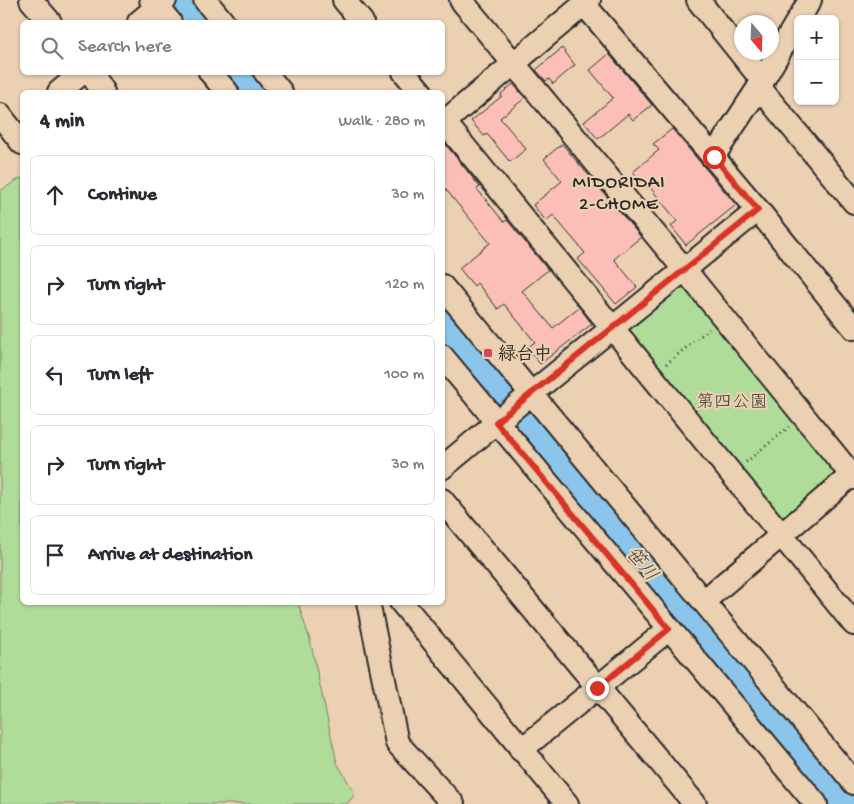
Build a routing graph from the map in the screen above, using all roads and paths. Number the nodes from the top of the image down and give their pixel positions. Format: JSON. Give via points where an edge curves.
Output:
{"nodes":[{"id":1,"x":32,"y":0,"type":"edge"},
{"id":2,"x":205,"y":0,"type":"edge"},
{"id":3,"x":344,"y":0,"type":"edge"},
{"id":4,"x":461,"y":0,"type":"edge"},
{"id":5,"x":698,"y":0,"type":"edge"},
{"id":6,"x":810,"y":0,"type":"edge"},
{"id":7,"x":586,"y":2,"type":"edge"},
{"id":8,"x":161,"y":7,"type":"edge"},
{"id":9,"x":801,"y":15,"type":"edge"},
{"id":10,"x":48,"y":20,"type":"edge"},
{"id":11,"x":142,"y":20,"type":"edge"},
{"id":12,"x":222,"y":20,"type":"edge"},
{"id":13,"x":360,"y":20,"type":"edge"},
{"id":14,"x":794,"y":27,"type":"edge"},
{"id":15,"x":514,"y":63,"type":"junction"},
{"id":16,"x":79,"y":75,"type":"edge"},
{"id":17,"x":92,"y":75,"type":"edge"},
{"id":18,"x":213,"y":75,"type":"edge"},
{"id":19,"x":268,"y":75,"type":"edge"},
{"id":20,"x":407,"y":75,"type":"edge"},
{"id":21,"x":761,"y":84,"type":"junction"},
{"id":22,"x":61,"y":90,"type":"edge"},
{"id":23,"x":102,"y":90,"type":"edge"},
{"id":24,"x":225,"y":90,"type":"edge"},
{"id":25,"x":280,"y":90,"type":"edge"},
{"id":26,"x":419,"y":90,"type":"edge"},
{"id":27,"x":445,"y":120,"type":"edge"},
{"id":28,"x":445,"y":124,"type":"edge"},
{"id":29,"x":714,"y":157,"type":"junction"},
{"id":30,"x":854,"y":202,"type":"edge"},
{"id":31,"x":758,"y":210,"type":"junction"},
{"id":32,"x":684,"y":269,"type":"junction"},
{"id":33,"x":445,"y":291,"type":"edge"},
{"id":34,"x":724,"y":317,"type":"junction"},
{"id":35,"x":613,"y":328,"type":"junction"},
{"id":36,"x":854,"y":328,"type":"edge"},
{"id":37,"x":445,"y":358,"type":"edge"},
{"id":38,"x":652,"y":375,"type":"junction"},
{"id":39,"x":514,"y":407,"type":"junction"},
{"id":40,"x":803,"y":415,"type":"junction"},
{"id":41,"x":445,"y":465,"type":"edge"},
{"id":42,"x":732,"y":474,"type":"junction"},
{"id":43,"x":853,"y":475,"type":"edge"},
{"id":44,"x":445,"y":504,"type":"edge"},
{"id":45,"x":781,"y":535,"type":"junction"},
{"id":46,"x":704,"y":601,"type":"junction"},
{"id":47,"x":369,"y":605,"type":"edge"},
{"id":48,"x":403,"y":605,"type":"edge"},
{"id":49,"x":854,"y":624,"type":"edge"},
{"id":50,"x":669,"y":629,"type":"junction"},
{"id":51,"x":597,"y":688,"type":"junction"},
{"id":52,"x":521,"y":750,"type":"junction"},
{"id":53,"x":854,"y":783,"type":"edge"},
{"id":54,"x":452,"y":804,"type":"edge"},
{"id":55,"x":567,"y":804,"type":"edge"},
{"id":56,"x":695,"y":804,"type":"edge"},
{"id":57,"x":816,"y":804,"type":"edge"}],
"edges":[{"from":1,"to":10,"type":"street"},
{"from":2,"to":12,"type":"street"},
{"from":3,"to":13,"type":"street"},
{"from":4,"to":15,"type":"street"},
{"from":5,"to":21,"type":"street"},
{"from":6,"to":9,"type":"street"},
{"from":7,"to":15,"type":"street"},
{"from":7,"to":29,"type":"street"},
{"from":8,"to":11,"type":"street"},
{"from":14,"to":21,"type":"street"},
{"from":15,"to":27,"type":"street"},
{"from":15,"to":32,"type":"street"},
{"from":16,"to":22,"type":"street"},
{"from":17,"to":23,"type":"street"},
{"from":18,"to":24,"type":"street"},
{"from":19,"to":25,"type":"street"},
{"from":20,"to":26,"type":"street"},
{"from":21,"to":29,"type":"street"},
{"from":21,"to":30,"type":"street"},
{"from":28,"to":35,"type":"street"},
{"from":29,"to":31,"type":"street"},
{"from":31,"to":32,"type":"street"},
{"from":31,"to":36,"type":"street"},
{"from":32,"to":34,"type":"street"},
{"from":32,"to":35,"type":"street"},
{"from":33,"to":39,"type":"street"},
{"from":34,"to":38,"type":"path"},
{"from":34,"to":40,"type":"street"},
{"from":35,"to":38,"type":"street"},
{"from":35,"to":39,"type":"street"},
{"from":37,"to":39,"type":"street"},
{"from":38,"to":42,"type":"street"},
{"from":39,"to":41,"type":"street"},
{"from":39,"to":46,"type":"street"},
{"from":39,"to":50,"type":"street"},
{"from":40,"to":42,"type":"path"},
{"from":40,"to":43,"type":"street"},
{"from":42,"to":45,"type":"street"},
{"from":43,"to":45,"type":"street"},
{"from":44,"to":51,"type":"street"},
{"from":45,"to":46,"type":"street"},
{"from":45,"to":49,"type":"street"},
{"from":46,"to":53,"type":"street"},
{"from":47,"to":54,"type":"street","via":[[397,743]]},
{"from":48,"to":52,"type":"street"},
{"from":50,"to":51,"type":"street"},
{"from":50,"to":57,"type":"street"},
{"from":51,"to":52,"type":"street"},
{"from":51,"to":56,"type":"street"},
{"from":52,"to":55,"type":"street"}]}
